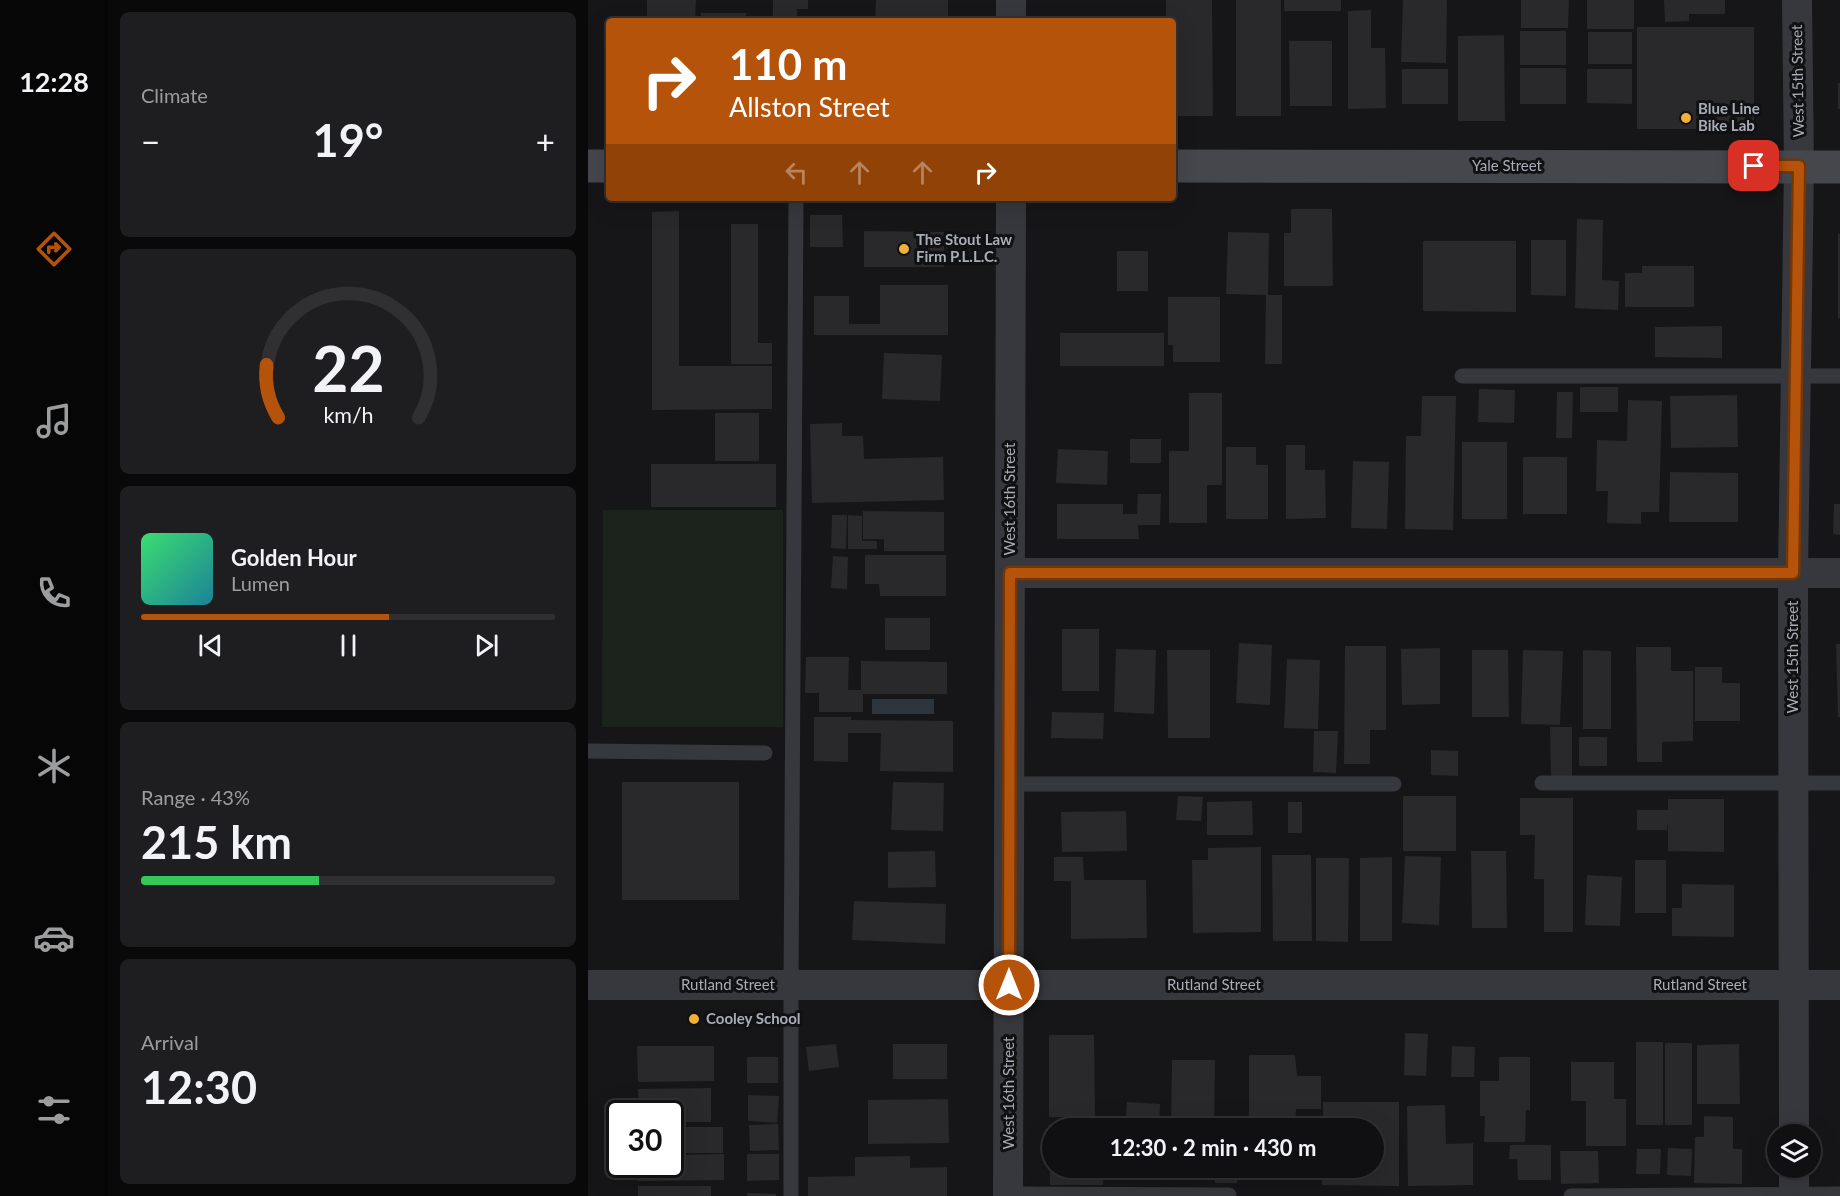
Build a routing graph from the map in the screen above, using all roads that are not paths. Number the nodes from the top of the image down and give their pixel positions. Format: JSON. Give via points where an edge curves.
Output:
{"nodes":[{"id":1,"x":1011,"y":0,"type":"edge"},
{"id":2,"x":1797,"y":0,"type":"edge"},
{"id":3,"x":1011,"y":18,"type":"edge"},
{"id":4,"x":588,"y":166,"type":"edge"},
{"id":5,"x":606,"y":166,"type":"edge"},
{"id":6,"x":1176,"y":166,"type":"edge"},
{"id":7,"x":1799,"y":166,"type":"junction"},
{"id":8,"x":1840,"y":167,"type":"edge"},
{"id":9,"x":796,"y":201,"type":"edge"},
{"id":10,"x":1011,"y":201,"type":"edge"},
{"id":11,"x":1462,"y":376,"type":"dead end"},
{"id":12,"x":1796,"y":376,"type":"junction"},
{"id":13,"x":1840,"y":376,"type":"edge"},
{"id":14,"x":1010,"y":573,"type":"junction"},
{"id":15,"x":1793,"y":573,"type":"junction"},
{"id":16,"x":1840,"y":573,"type":"edge"},
{"id":17,"x":588,"y":751,"type":"edge"},
{"id":18,"x":765,"y":753,"type":"dead end"},
{"id":19,"x":1542,"y":783,"type":"dead end"},
{"id":20,"x":1793,"y":783,"type":"junction"},
{"id":21,"x":1840,"y":783,"type":"edge"},
{"id":22,"x":1010,"y":784,"type":"junction"},
{"id":23,"x":1394,"y":784,"type":"dead end"},
{"id":24,"x":588,"y":985,"type":"edge"},
{"id":25,"x":790,"y":985,"type":"junction"},
{"id":26,"x":1009,"y":985,"type":"junction"},
{"id":27,"x":1793,"y":986,"type":"junction"},
{"id":28,"x":1840,"y":986,"type":"edge"},
{"id":29,"x":1794,"y":1124,"type":"edge"},
{"id":30,"x":1794,"y":1186,"type":"edge"},
{"id":31,"x":1840,"y":1194,"type":"edge"},
{"id":32,"x":1008,"y":1195,"type":"edge"},
{"id":33,"x":1229,"y":1195,"type":"edge"},
{"id":34,"x":792,"y":1196,"type":"edge"},
{"id":35,"x":1571,"y":1196,"type":"edge"}],
"edges":[{"from":1,"to":3,"type":"street"},
{"from":2,"to":7,"type":"street","name":"West 15th Street"},
{"from":4,"to":5,"type":"main road"},
{"from":6,"to":7,"type":"main road","name":"Yale Street"},
{"from":7,"to":8,"type":"main road","name":"Yale Street"},
{"from":7,"to":12,"type":"street","name":"West 15th Street"},
{"from":9,"to":25,"type":"lane"},
{"from":10,"to":14,"type":"street","name":"West 16th Street"},
{"from":11,"to":12,"type":"lane"},
{"from":12,"to":13,"type":"lane"},
{"from":12,"to":15,"type":"street","name":"West 15th Street"},
{"from":14,"to":15,"type":"street"},
{"from":14,"to":22,"type":"street","name":"West 16th Street"},
{"from":15,"to":16,"type":"street"},
{"from":15,"to":20,"type":"street","name":"West 15th Street"},
{"from":17,"to":18,"type":"lane"},
{"from":19,"to":20,"type":"lane"},
{"from":20,"to":21,"type":"lane"},
{"from":20,"to":27,"type":"street","name":"West 15th Street"},
{"from":22,"to":23,"type":"lane"},
{"from":22,"to":26,"type":"street","name":"West 16th Street"},
{"from":24,"to":25,"type":"street","name":"Rutland Street"},
{"from":25,"to":26,"type":"street","name":"Rutland Street"},
{"from":25,"to":34,"type":"lane"},
{"from":26,"to":27,"type":"street","name":"Rutland Street"},
{"from":26,"to":32,"type":"street","name":"West 16th Street"},
{"from":27,"to":28,"type":"street","name":"Rutland Street"},
{"from":27,"to":29,"type":"street","name":"West 15th Street"},
{"from":30,"to":31,"type":"lane"},
{"from":30,"to":35,"type":"lane"},
{"from":32,"to":33,"type":"lane"}]}
